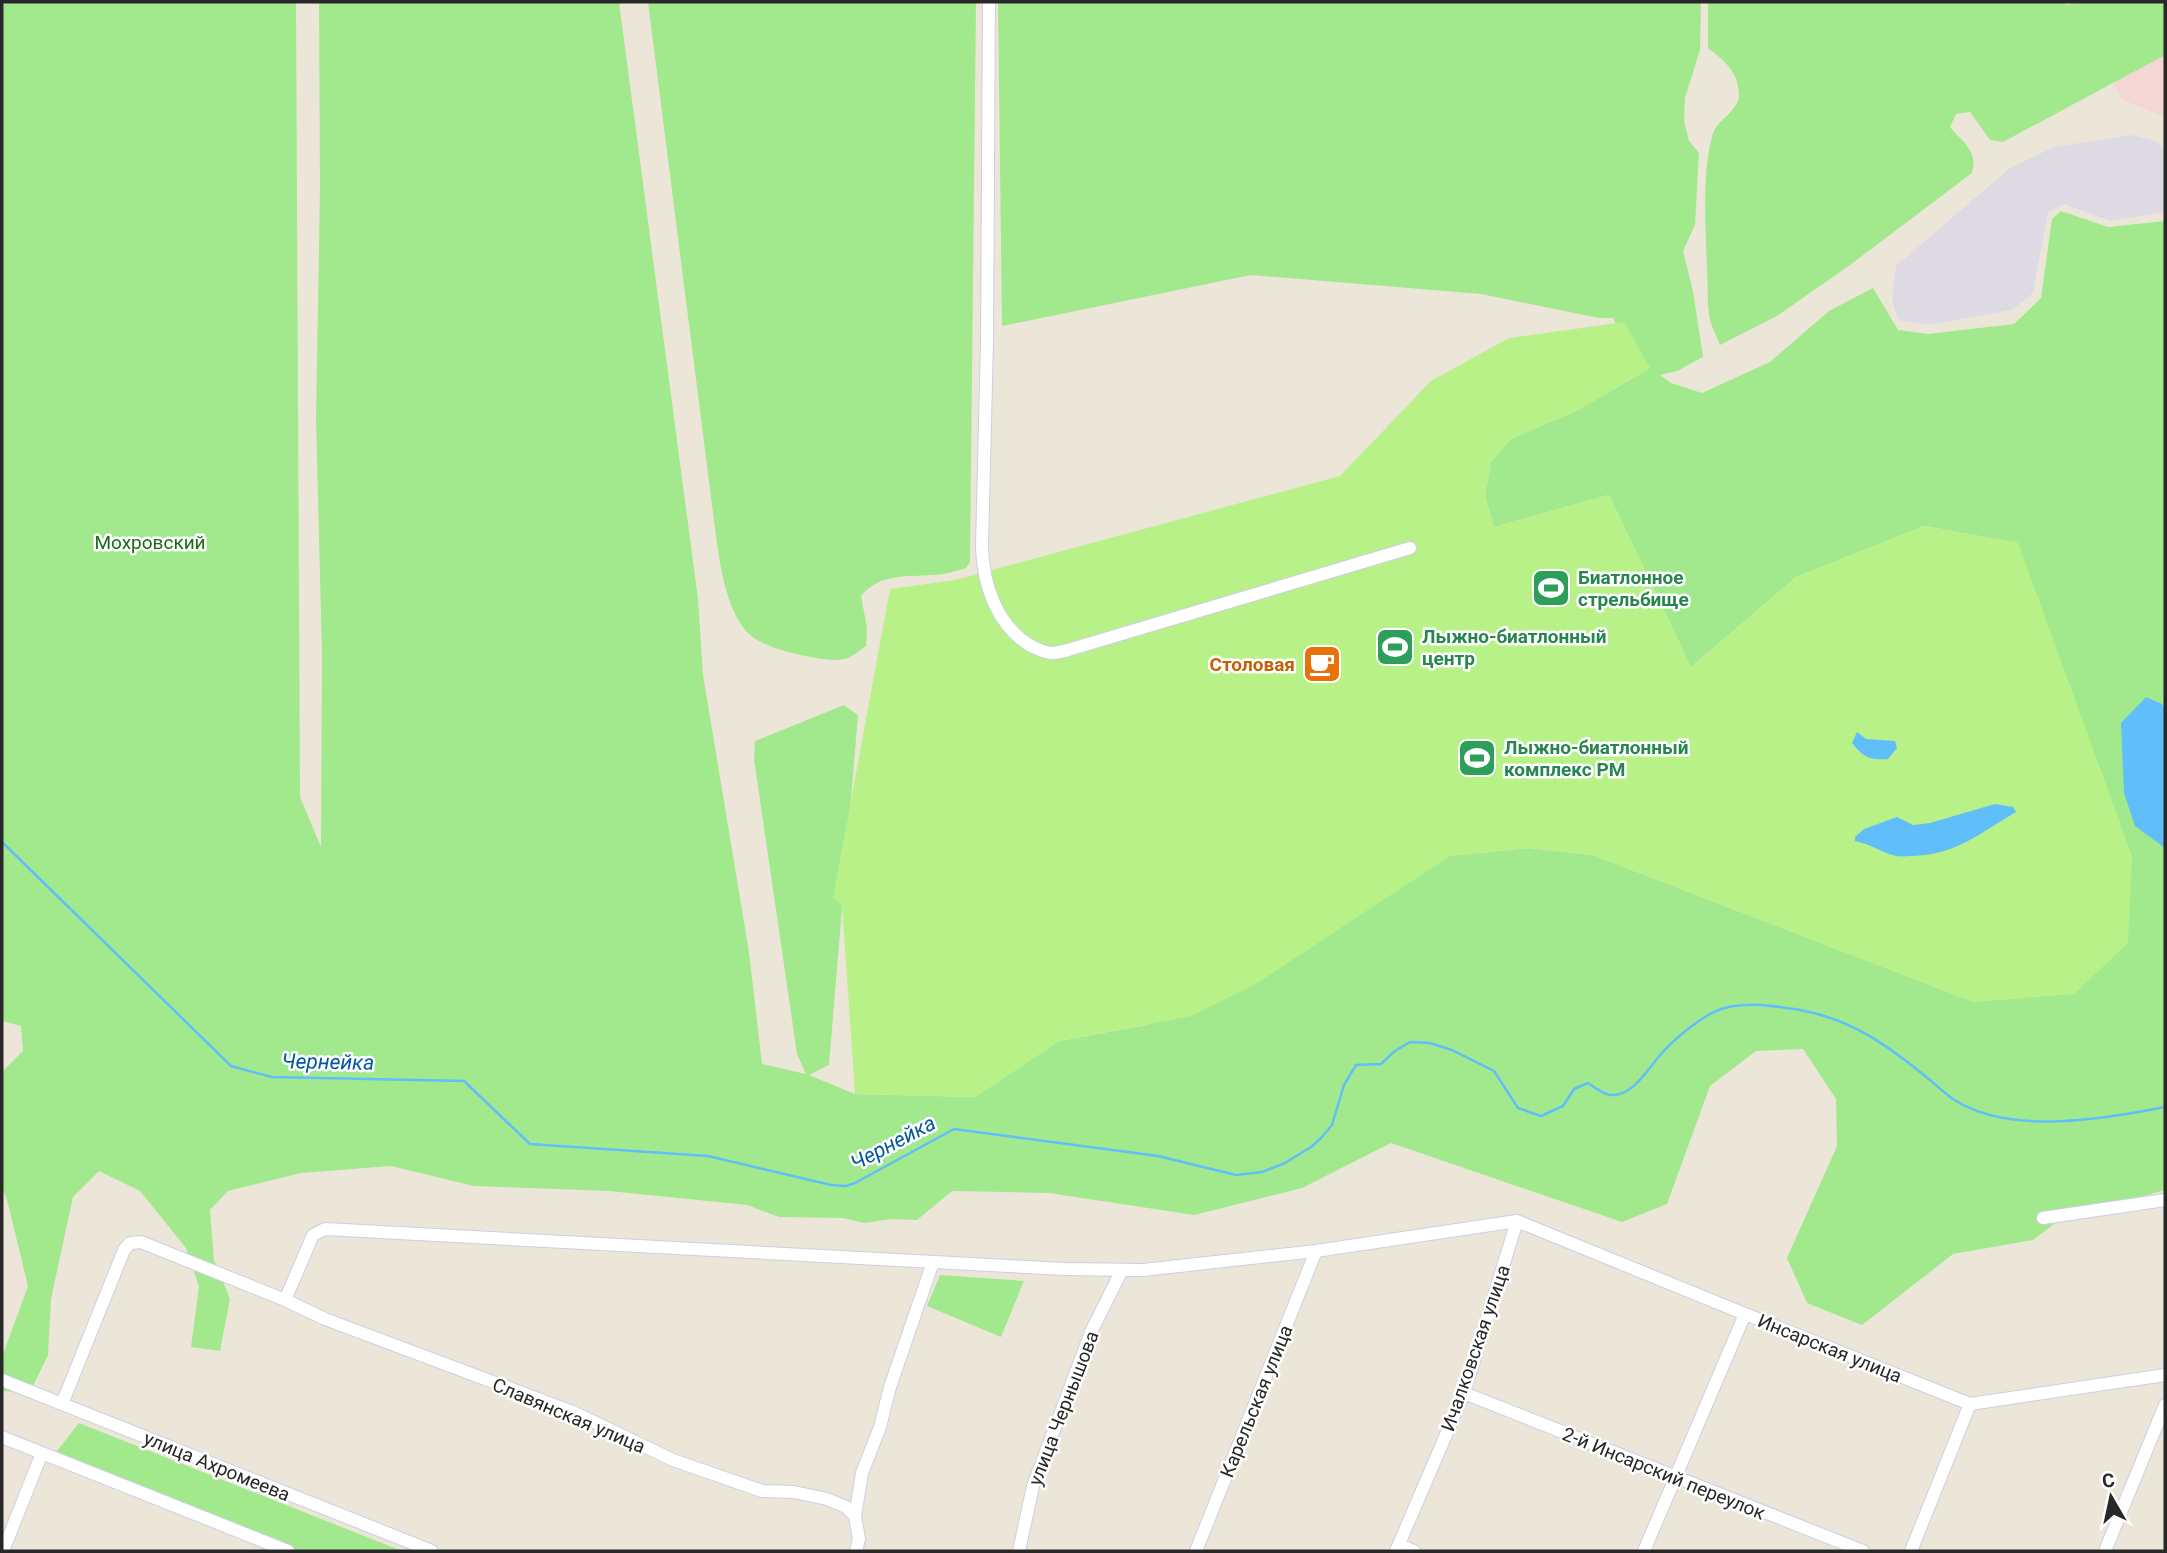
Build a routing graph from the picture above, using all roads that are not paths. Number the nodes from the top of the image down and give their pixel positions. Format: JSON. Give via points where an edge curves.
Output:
{"nodes":[{"id":1,"x":989,"y":2,"type":"edge"},
{"id":2,"x":1410,"y":548,"type":"dead end"},
{"id":3,"x":2165,"y":1200,"type":"edge"},
{"id":4,"x":2043,"y":1218,"type":"dead end"},
{"id":5,"x":1517,"y":1222,"type":"junction"},
{"id":6,"x":1316,"y":1251,"type":"junction"},
{"id":7,"x":933,"y":1262,"type":"junction"},
{"id":8,"x":1122,"y":1270,"type":"junction"},
{"id":9,"x":285,"y":1300,"type":"junction"},
{"id":10,"x":1745,"y":1314,"type":"junction"},
{"id":11,"x":2165,"y":1375,"type":"edge"},
{"id":12,"x":2,"y":1380,"type":"edge"},
{"id":13,"x":1464,"y":1393,"type":"junction"},
{"id":14,"x":62,"y":1404,"type":"junction"},
{"id":15,"x":1970,"y":1404,"type":"junction"},
{"id":16,"x":2165,"y":1405,"type":"edge"},
{"id":17,"x":2,"y":1437,"type":"edge"},
{"id":18,"x":43,"y":1453,"type":"junction"},
{"id":19,"x":1675,"y":1478,"type":"junction"},
{"id":20,"x":855,"y":1516,"type":"junction"},
{"id":21,"x":1398,"y":1548,"type":"edge"},
{"id":22,"x":3,"y":1551,"type":"edge"},
{"id":23,"x":288,"y":1551,"type":"edge"},
{"id":24,"x":432,"y":1551,"type":"edge"},
{"id":25,"x":856,"y":1551,"type":"edge"},
{"id":26,"x":1019,"y":1551,"type":"edge"},
{"id":27,"x":1196,"y":1551,"type":"edge"},
{"id":28,"x":1414,"y":1551,"type":"edge"},
{"id":29,"x":1644,"y":1551,"type":"edge"},
{"id":30,"x":1863,"y":1551,"type":"edge"},
{"id":31,"x":1911,"y":1551,"type":"edge"},
{"id":32,"x":2105,"y":1551,"type":"edge"}],
"edges":[{"from":1,"to":2,"type":"street","via":[[982,562],[997,612],[1007,627],[1039,650],[1068,650]]},
{"from":3,"to":4,"type":"street"},
{"from":5,"to":6,"type":"street"},
{"from":5,"to":10,"type":"street"},
{"from":5,"to":13,"type":"street","name":"Ичалковская улица"},
{"from":6,"to":8,"type":"street"},
{"from":6,"to":27,"type":"street","name":"Карельская улица"},
{"from":7,"to":8,"type":"street"},
{"from":7,"to":9,"type":"street","via":[[325,1229],[313,1235]]},
{"from":7,"to":20,"type":"street","via":[[862,1473]]},
{"from":8,"to":26,"type":"street","name":"улица Чернышова","via":[[1091,1332],[1033,1486]]},
{"from":9,"to":14,"type":"street","name":"Славянская улица","via":[[141,1242],[130,1243]]},
{"from":9,"to":20,"type":"street","name":"Славянская улица","via":[[573,1412],[673,1460],[762,1492],[827,1499]]},
{"from":10,"to":15,"type":"street","name":"Инсарская улица"},
{"from":10,"to":19,"type":"street","name":"Инсарская улица"},
{"from":11,"to":15,"type":"street"},
{"from":12,"to":14,"type":"street","name":"улица Ахромеева"},
{"from":13,"to":19,"type":"street","name":"2-й Инсарский переулок"},
{"from":13,"to":21,"type":"street","name":"Ичалковская улица"},
{"from":14,"to":24,"type":"street","name":"улица Ахромеева"},
{"from":15,"to":31,"type":"street"},
{"from":16,"to":32,"type":"street"},
{"from":17,"to":18,"type":"street"},
{"from":18,"to":22,"type":"street"},
{"from":18,"to":23,"type":"street"},
{"from":19,"to":29,"type":"street","name":"Инсарская улица"},
{"from":19,"to":30,"type":"street","name":"2-й Инсарский переулок"},
{"from":20,"to":25,"type":"street"},
{"from":21,"to":28,"type":"street"}]}
